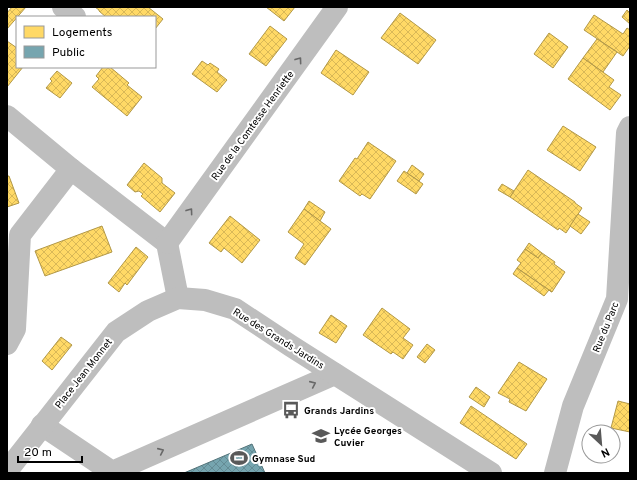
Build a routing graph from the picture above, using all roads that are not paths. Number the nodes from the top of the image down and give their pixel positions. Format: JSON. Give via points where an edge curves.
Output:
{"nodes":[{"id":1,"x":63,"y":7,"type":"edge"},
{"id":2,"x":337,"y":7,"type":"edge"},
{"id":3,"x":75,"y":16,"type":"edge"},
{"id":4,"x":7,"y":116,"type":"edge"},
{"id":5,"x":630,"y":127,"type":"edge"},
{"id":6,"x":71,"y":169,"type":"junction"},
{"id":7,"x":167,"y":243,"type":"junction"},
{"id":8,"x":178,"y":298,"type":"junction"},
{"id":9,"x":623,"y":301,"type":"edge"},
{"id":10,"x":7,"y":344,"type":"edge"},
{"id":11,"x":335,"y":374,"type":"junction"},
{"id":12,"x":42,"y":425,"type":"junction"},
{"id":13,"x":7,"y":471,"type":"edge"},
{"id":14,"x":491,"y":473,"type":"edge"},
{"id":15,"x":555,"y":473,"type":"edge"}],
"edges":[{"from":1,"to":3,"type":"street"},
{"from":7,"to":2,"type":"street","name":"Rue de la Comtesse Henriette","one_way":true},
{"from":4,"to":6,"type":"street"},
{"from":5,"to":9,"type":"street","name":"Rue du Parc","via":[[627,133]]},
{"from":6,"to":7,"type":"street"},
{"from":6,"to":10,"type":"street","via":[[20,235],[15,329]]},
{"from":7,"to":8,"type":"street"},
{"from":8,"to":11,"type":"street","name":"Rue des Grands Jardins","via":[[205,300],[235,309]]},
{"from":8,"to":12,"type":"street","name":"Place Jean Monnet","via":[[148,311],[116,332]]},
{"from":9,"to":15,"type":"street","name":"Rue du Parc","via":[[573,406]]},
{"from":12,"to":11,"type":"street","one_way":true,"via":[[112,472]]},
{"from":11,"to":14,"type":"street","name":"Rue des Grands Jardins"},
{"from":12,"to":13,"type":"street","name":"Place Jean Monnet"}]}
